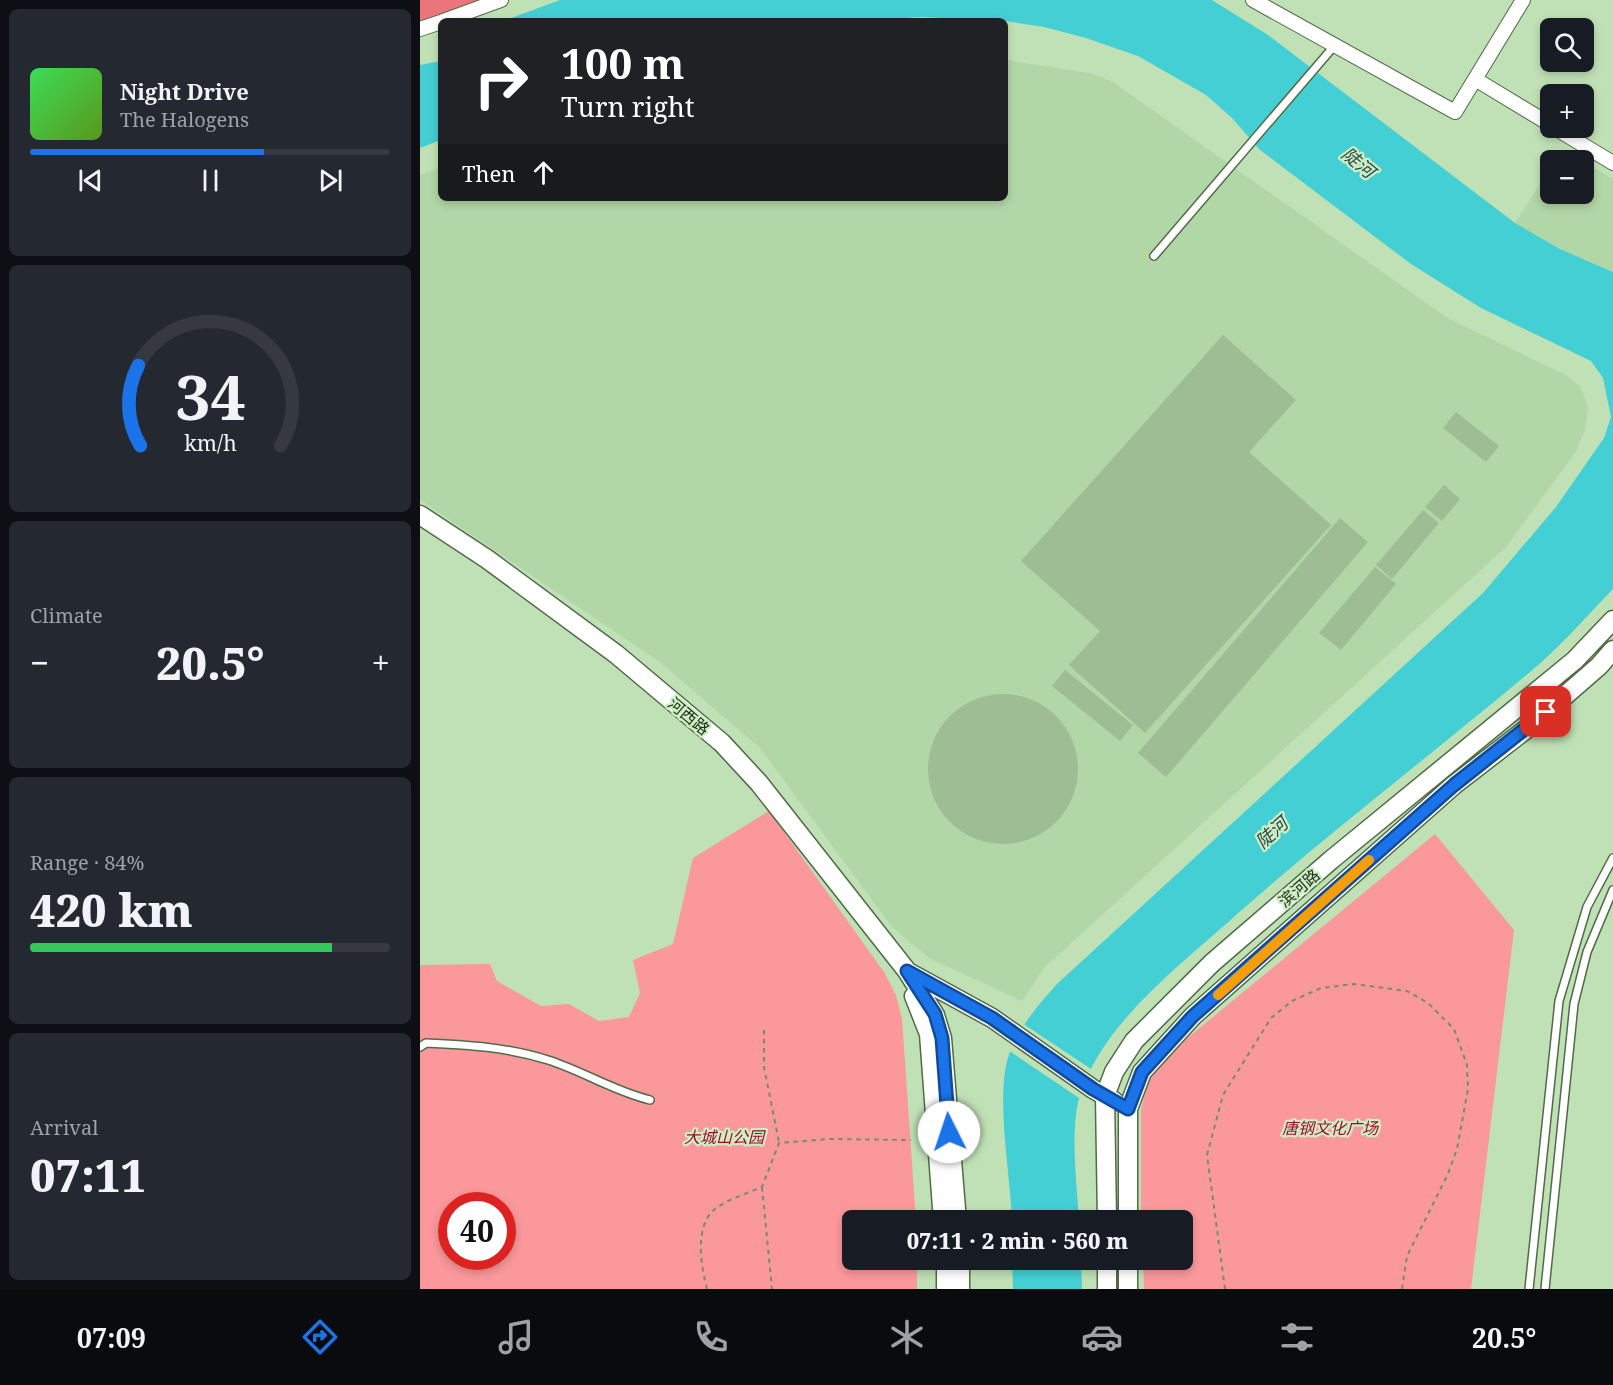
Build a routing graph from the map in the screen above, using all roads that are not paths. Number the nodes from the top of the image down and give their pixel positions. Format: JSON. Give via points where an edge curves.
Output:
{"nodes":[{"id":1,"x":501,"y":0,"type":"edge"},
{"id":2,"x":1523,"y":0,"type":"edge"},
{"id":3,"x":1257,"y":1,"type":"edge"},
{"id":4,"x":450,"y":18,"type":"edge"},
{"id":5,"x":438,"y":22,"type":"edge"},
{"id":6,"x":420,"y":29,"type":"edge"},
{"id":7,"x":1335,"y":45,"type":"junction"},
{"id":8,"x":1475,"y":79,"type":"junction"},
{"id":9,"x":1540,"y":118,"type":"edge"},
{"id":10,"x":1572,"y":138,"type":"edge"},
{"id":11,"x":1613,"y":163,"type":"edge"},
{"id":12,"x":1154,"y":256,"type":"dead end"},
{"id":13,"x":420,"y":514,"type":"edge"},
{"id":14,"x":1613,"y":620,"type":"edge"},
{"id":15,"x":1613,"y":650,"type":"edge"},
{"id":16,"x":1613,"y":858,"type":"edge"},
{"id":17,"x":1613,"y":890,"type":"edge"},
{"id":18,"x":907,"y":971,"type":"junction"},
{"id":19,"x":420,"y":1047,"type":"edge"},
{"id":20,"x":1099,"y":1092,"type":"junction"},
{"id":21,"x":650,"y":1100,"type":"dead end"},
{"id":22,"x":1128,"y":1109,"type":"junction"},
{"id":23,"x":943,"y":1210,"type":"edge"},
{"id":24,"x":956,"y":1210,"type":"edge"},
{"id":25,"x":1106,"y":1210,"type":"edge"},
{"id":26,"x":1128,"y":1210,"type":"edge"},
{"id":27,"x":945,"y":1270,"type":"edge"},
{"id":28,"x":960,"y":1270,"type":"edge"},
{"id":29,"x":1107,"y":1270,"type":"edge"},
{"id":30,"x":1128,"y":1270,"type":"edge"},
{"id":31,"x":946,"y":1289,"type":"edge"},
{"id":32,"x":960,"y":1289,"type":"edge"},
{"id":33,"x":1107,"y":1289,"type":"edge"},
{"id":34,"x":1128,"y":1289,"type":"edge"},
{"id":35,"x":1529,"y":1289,"type":"edge"},
{"id":36,"x":1545,"y":1289,"type":"edge"}],
"edges":[{"from":1,"to":4,"type":"street"},
{"from":2,"to":8,"type":"street"},
{"from":3,"to":7,"type":"street"},
{"from":5,"to":6,"type":"street"},
{"from":7,"to":8,"type":"street","via":[[1455,112]]},
{"from":7,"to":12,"type":"lane"},
{"from":8,"to":9,"type":"street"},
{"from":10,"to":11,"type":"street"},
{"from":13,"to":18,"type":"main road","name":"河西路","via":[[616,654],[722,743],[759,783]]},
{"from":14,"to":20,"type":"main road","name":"滨河路","via":[[1575,660],[1340,852],[1212,963],[1134,1041]]},
{"from":15,"to":22,"type":"main road","name":"滨河路","via":[[1193,1016],[1142,1072]]},
{"from":16,"to":35,"type":"lane","via":[[1587,907],[1559,1001]]},
{"from":17,"to":36,"type":"lane","via":[[1587,952],[1574,1004]]},
{"from":18,"to":20,"type":"main road","via":[[1013,1033]]},
{"from":18,"to":23,"type":"main road","name":"河西路","via":[[929,1034]]},
{"from":18,"to":24,"type":"main road","name":"河西路","via":[[935,1014],[942,1038]]},
{"from":19,"to":21,"type":"lane","via":[[426,1043],[500,1047],[550,1060],[599,1083]]},
{"from":20,"to":22,"type":"main road"},
{"from":20,"to":25,"type":"main road","name":"滨河路"},
{"from":22,"to":26,"type":"main road","name":"滨河路"},
{"from":27,"to":31,"type":"main road"},
{"from":28,"to":32,"type":"main road"},
{"from":29,"to":33,"type":"main road"},
{"from":30,"to":34,"type":"main road"}]}
